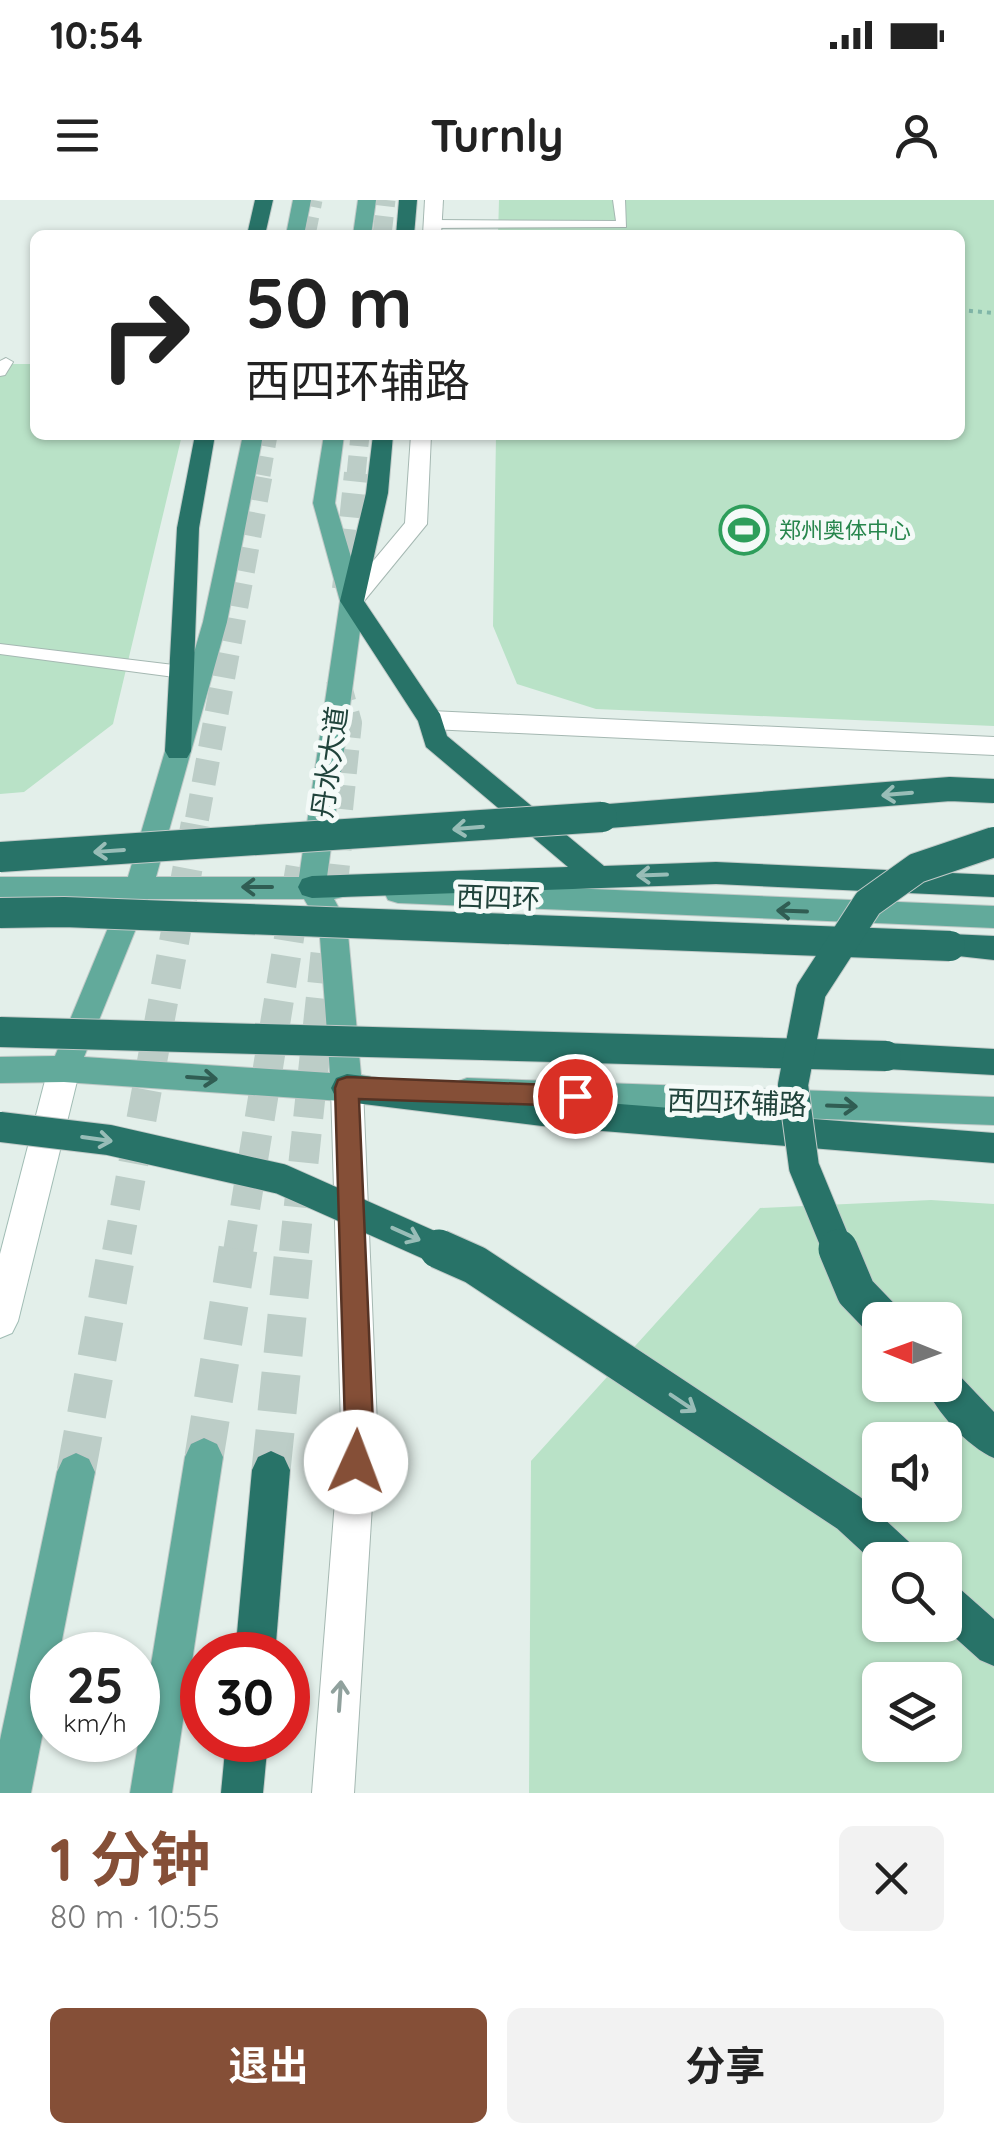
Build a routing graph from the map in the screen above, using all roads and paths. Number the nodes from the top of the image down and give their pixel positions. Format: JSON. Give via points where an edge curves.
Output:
{"nodes":[{"id":1,"x":264,"y":200,"type":"edge"},
{"id":2,"x":302,"y":200,"type":"edge"},
{"id":3,"x":367,"y":200,"type":"edge"},
{"id":4,"x":408,"y":200,"type":"edge"},
{"id":5,"x":434,"y":200,"type":"edge"},
{"id":6,"x":619,"y":200,"type":"edge"},
{"id":7,"x":257,"y":230,"type":"edge"},
{"id":8,"x":295,"y":230,"type":"edge"},
{"id":9,"x":363,"y":230,"type":"edge"},
{"id":10,"x":405,"y":230,"type":"edge"},
{"id":11,"x":433,"y":230,"type":"edge"},
{"id":12,"x":965,"y":311,"type":"edge"},
{"id":13,"x":994,"y":314,"type":"edge"},
{"id":14,"x":204,"y":440,"type":"edge"},
{"id":15,"x":253,"y":440,"type":"tunnel mouth"},
{"id":16,"x":333,"y":440,"type":"edge"},
{"id":17,"x":383,"y":440,"type":"edge"},
{"id":18,"x":421,"y":440,"type":"edge"},
{"id":19,"x":352,"y":601,"type":"junction"},
{"id":20,"x":0,"y":649,"type":"edge"},
{"id":21,"x":182,"y":672,"type":"junction"},
{"id":22,"x":431,"y":720,"type":"junction"},
{"id":23,"x":994,"y":746,"type":"edge"},
{"id":24,"x":178,"y":751,"type":"junction"},
{"id":25,"x":994,"y":791,"type":"edge"},
{"id":26,"x":994,"y":842,"type":"edge"},
{"id":27,"x":0,"y":857,"type":"edge"},
{"id":28,"x":598,"y":877,"type":"junction"},
{"id":29,"x":139,"y":886,"type":"junction"},
{"id":30,"x":994,"y":886,"type":"edge"},
{"id":31,"x":312,"y":887,"type":"junction"},
{"id":32,"x":0,"y":888,"type":"edge"},
{"id":33,"x":0,"y":914,"type":"edge"},
{"id":34,"x":994,"y":916,"type":"edge"},
{"id":35,"x":333,"y":923,"type":"junction"},
{"id":36,"x":994,"y":948,"type":"edge"},
{"id":37,"x":0,"y":1032,"type":"edge"},
{"id":38,"x":994,"y":1062,"type":"edge"},
{"id":39,"x":64,"y":1069,"type":"junction"},
{"id":40,"x":0,"y":1070,"type":"edge"},
{"id":41,"x":347,"y":1088,"type":"junction"},
{"id":42,"x":994,"y":1111,"type":"edge"},
{"id":43,"x":0,"y":1128,"type":"edge"},
{"id":44,"x":994,"y":1148,"type":"edge"},
{"id":45,"x":866,"y":1302,"type":"edge"},
{"id":46,"x":0,"y":1321,"type":"edge"},
{"id":47,"x":959,"y":1402,"type":"edge"},
{"id":48,"x":994,"y":1439,"type":"edge"},
{"id":49,"x":204,"y":1457,"type":"tunnel mouth"},
{"id":50,"x":271,"y":1470,"type":"tunnel mouth"},
{"id":51,"x":76,"y":1472,"type":"tunnel mouth"},
{"id":52,"x":880,"y":1542,"type":"edge"},
{"id":53,"x":962,"y":1617,"type":"edge"},
{"id":54,"x":256,"y":1632,"type":"edge"},
{"id":55,"x":994,"y":1646,"type":"edge"},
{"id":56,"x":245,"y":1762,"type":"edge"},
{"id":57,"x":10,"y":1793,"type":"edge"},
{"id":58,"x":152,"y":1793,"type":"edge"},
{"id":59,"x":242,"y":1793,"type":"edge"},
{"id":60,"x":333,"y":1793,"type":"edge"}],
"edges":[{"from":1,"to":7,"type":"highway"},
{"from":2,"to":8,"type":"main road"},
{"from":3,"to":9,"type":"main road"},
{"from":4,"to":10,"type":"highway"},
{"from":5,"to":11,"type":"street"},
{"from":6,"to":11,"type":"lane","via":[[622,225]]},
{"from":12,"to":13,"type":"path"},
{"from":14,"to":21,"type":"highway","via":[[188,528]]},
{"from":15,"to":24,"type":"main road","via":[[215,622]]},
{"from":16,"to":19,"type":"main road","name":"丹水大道","via":[[324,502]]},
{"from":17,"to":19,"type":"highway"},
{"from":18,"to":19,"type":"street","via":[[416,524]]},
{"from":19,"to":22,"type":"highway"},
{"from":19,"to":31,"type":"main road","name":"丹水大道"},
{"from":20,"to":21,"type":"lane"},
{"from":21,"to":24,"type":"highway"},
{"from":22,"to":23,"type":"street"},
{"from":22,"to":28,"type":"highway","via":[[435,740]]},
{"from":24,"to":29,"type":"main road"},
{"from":25,"to":27,"type":"highway","one_way":true,"bridge":true},
{"from":26,"to":45,"type":"highway","bridge":true,"via":[[917,868],[868,903],[811,992],[793,1084],[804,1167]]},
{"from":30,"to":28,"type":"highway","one_way":true,"via":[[716,873]]},
{"from":28,"to":31,"type":"highway"},
{"from":31,"to":29,"type":"main road","one_way":true},
{"from":29,"to":32,"type":"main road"},
{"from":29,"to":39,"type":"main road"},
{"from":34,"to":31,"type":"main road","one_way":true},
{"from":31,"to":35,"type":"main road"},
{"from":33,"to":35,"type":"highway","name":"西四环","bridge":true},
{"from":35,"to":36,"type":"highway","name":"西四环","bridge":true},
{"from":35,"to":41,"type":"main road"},
{"from":37,"to":38,"type":"highway","bridge":true},
{"from":39,"to":40,"type":"main road","name":"西四环辅路"},
{"from":39,"to":41,"type":"main road","name":"西四环辅路","one_way":true},
{"from":39,"to":46,"type":"street"},
{"from":41,"to":42,"type":"main road","name":"西四环辅路","one_way":true},
{"from":41,"to":44,"type":"highway","via":[[542,1112]]},
{"from":60,"to":41,"type":"street","one_way":true,"via":[[359,1425]]},
{"from":43,"to":52,"type":"highway","one_way":true,"bridge":true,"via":[[109,1140],[281,1179],[475,1266],[848,1513]]},
{"from":47,"to":48,"type":"highway"},
{"from":49,"to":58,"type":"main road"},
{"from":50,"to":54,"type":"highway"},
{"from":51,"to":57,"type":"main road"},
{"from":53,"to":55,"type":"highway"},
{"from":56,"to":59,"type":"highway"}]}
